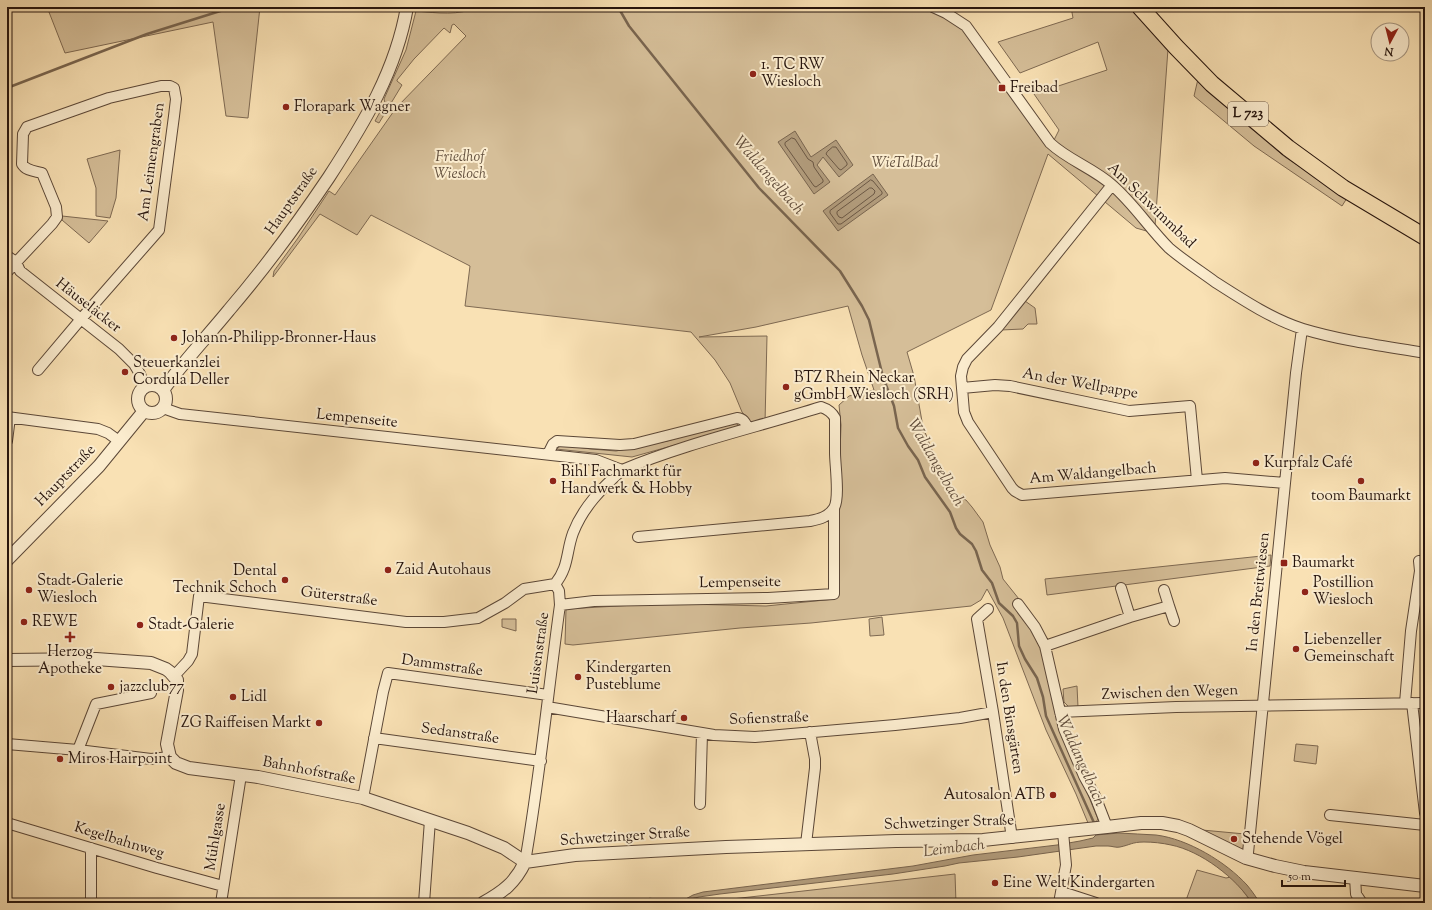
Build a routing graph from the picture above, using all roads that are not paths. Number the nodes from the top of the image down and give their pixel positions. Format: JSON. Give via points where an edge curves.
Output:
{"nodes":[{"id":1,"x":408,"y":7,"type":"edge"},
{"id":2,"x":933,"y":7,"type":"edge"},
{"id":3,"x":1140,"y":7,"type":"edge"},
{"id":4,"x":1112,"y":185,"type":"junction"},
{"id":5,"x":1425,"y":237,"type":"edge"},
{"id":6,"x":7,"y":256,"type":"edge"},
{"id":7,"x":16,"y":262,"type":"junction"},
{"id":8,"x":7,"y":272,"type":"edge"},
{"id":9,"x":81,"y":319,"type":"junction"},
{"id":10,"x":1302,"y":329,"type":"junction"},
{"id":11,"x":1425,"y":353,"type":"edge"},
{"id":12,"x":38,"y":370,"type":"dead end"},
{"id":13,"x":144,"y":386,"type":"junction"},
{"id":14,"x":962,"y":388,"type":"junction"},
{"id":15,"x":163,"y":390,"type":"junction"},
{"id":16,"x":163,"y":408,"type":"junction"},
{"id":17,"x":144,"y":411,"type":"junction"},
{"id":18,"x":9,"y":417,"type":"edge"},
{"id":19,"x":748,"y":428,"type":"junction"},
{"id":20,"x":7,"y":441,"type":"edge"},
{"id":21,"x":119,"y":441,"type":"junction"},
{"id":22,"x":548,"y":454,"type":"junction"},
{"id":23,"x":622,"y":470,"type":"junction"},
{"id":24,"x":1197,"y":480,"type":"junction"},
{"id":25,"x":1285,"y":482,"type":"junction"},
{"id":26,"x":834,"y":508,"type":"junction"},
{"id":27,"x":638,"y":537,"type":"dead end"},
{"id":28,"x":7,"y":560,"type":"edge"},
{"id":29,"x":1419,"y":561,"type":"dead end"},
{"id":30,"x":555,"y":584,"type":"junction"},
{"id":31,"x":1121,"y":588,"type":"dead end"},
{"id":32,"x":1164,"y":590,"type":"dead end"},
{"id":33,"x":1018,"y":604,"type":"dead end"},
{"id":34,"x":560,"y":605,"type":"junction"},
{"id":35,"x":1169,"y":606,"type":"junction"},
{"id":36,"x":988,"y":609,"type":"dead end"},
{"id":37,"x":1130,"y":617,"type":"junction"},
{"id":38,"x":1174,"y":621,"type":"dead end"},
{"id":39,"x":1045,"y":646,"type":"junction"},
{"id":40,"x":7,"y":660,"type":"edge"},
{"id":41,"x":174,"y":676,"type":"junction"},
{"id":42,"x":151,"y":693,"type":"dead end"},
{"id":43,"x":548,"y":695,"type":"junction"},
{"id":44,"x":1409,"y":703,"type":"junction"},
{"id":45,"x":1425,"y":703,"type":"edge"},
{"id":46,"x":1262,"y":705,"type":"junction"},
{"id":47,"x":546,"y":707,"type":"junction"},
{"id":48,"x":993,"y":712,"type":"junction"},
{"id":49,"x":1060,"y":712,"type":"junction"},
{"id":50,"x":810,"y":732,"type":"junction"},
{"id":51,"x":702,"y":733,"type":"junction"},
{"id":52,"x":374,"y":738,"type":"junction"},
{"id":53,"x":7,"y":744,"type":"edge"},
{"id":54,"x":78,"y":750,"type":"junction"},
{"id":55,"x":170,"y":757,"type":"junction"},
{"id":56,"x":541,"y":761,"type":"junction"},
{"id":57,"x":241,"y":775,"type":"junction"},
{"id":58,"x":363,"y":798,"type":"junction"},
{"id":59,"x":700,"y":804,"type":"dead end"},
{"id":60,"x":1425,"y":813,"type":"edge"},
{"id":61,"x":1330,"y":815,"type":"dead end"},
{"id":62,"x":430,"y":820,"type":"junction"},
{"id":63,"x":7,"y":823,"type":"edge"},
{"id":64,"x":1425,"y":825,"type":"edge"},
{"id":65,"x":1100,"y":827,"type":"junction"},
{"id":66,"x":1063,"y":837,"type":"junction"},
{"id":67,"x":1012,"y":838,"type":"junction"},
{"id":68,"x":806,"y":844,"type":"junction"},
{"id":69,"x":91,"y":848,"type":"junction"},
{"id":70,"x":1246,"y":858,"type":"junction"},
{"id":71,"x":525,"y":862,"type":"junction"},
{"id":72,"x":1354,"y":878,"type":"junction"},
{"id":73,"x":223,"y":886,"type":"junction"},
{"id":74,"x":1425,"y":886,"type":"edge"},
{"id":75,"x":1062,"y":892,"type":"junction"},
{"id":76,"x":91,"y":903,"type":"edge"},
{"id":77,"x":221,"y":903,"type":"edge"},
{"id":78,"x":424,"y":903,"type":"edge"},
{"id":79,"x":483,"y":903,"type":"edge"},
{"id":80,"x":1060,"y":903,"type":"edge"},
{"id":81,"x":1096,"y":903,"type":"edge"},
{"id":82,"x":1362,"y":903,"type":"edge"}],
"edges":[{"from":1,"to":15,"type":"street","name":"Hauptstraße","via":[[383,85],[352,141],[308,209],[259,275]]},
{"from":2,"to":4,"type":"street","name":"Am Schwimmbad","via":[[966,26],[1050,143]]},
{"from":3,"to":5,"type":"main road","number":"L 723","via":[[1212,84],[1288,148],[1343,188]]},
{"from":4,"to":10,"type":"street","name":"Am Schwimmbad","via":[[1162,240],[1200,271],[1252,305]]},
{"from":4,"to":14,"type":"street","name":"Am Waldangelbach","via":[[1001,323],[966,359],[961,376]]},
{"from":6,"to":7,"type":"street","name":"Häuseläcker"},
{"from":7,"to":8,"type":"street"},
{"from":7,"to":9,"type":"street","name":"Häuseläcker","via":[[20,271]]},
{"from":7,"to":9,"type":"street","name":"Am Leimengraben","via":[[56,220],[57,214],[42,173],[27,170],[22,164],[23,134],[27,127],[109,98],[161,86],[174,88],[176,99],[158,230]]},
{"from":9,"to":12,"type":"street"},
{"from":9,"to":13,"type":"street","name":"Häuseläcker","via":[[134,364]]},
{"from":10,"to":11,"type":"street","name":"Am Schwimmbad"},
{"from":10,"to":25,"type":"street","name":"In den Breitwiesen"},
{"from":13,"to":15,"type":"street","via":[[154,384]]},
{"from":13,"to":17,"type":"street","via":[[137,400]]},
{"from":14,"to":24,"type":"street","name":"Am Waldangelbach","via":[[964,412],[968,422],[1012,488],[1019,493],[1025,495]]},
{"from":14,"to":24,"type":"street","name":"An der Wellpappe","via":[[1010,386],[1129,411],[1190,406]]},
{"from":15,"to":16,"type":"street","via":[[166,400]]},
{"from":16,"to":17,"type":"street","via":[[154,413]]},
{"from":16,"to":22,"type":"street","name":"Lempenseite","via":[[180,414]]},
{"from":17,"to":21,"type":"street","name":"Hauptstraße"},
{"from":18,"to":20,"type":"street"},
{"from":18,"to":21,"type":"street","via":[[98,429]]},
{"from":19,"to":22,"type":"street","via":[[745,421],[737,418],[634,444],[557,441],[552,444]]},
{"from":19,"to":23,"type":"street","name":"Lempenseite","via":[[677,449]]},
{"from":19,"to":26,"type":"street","name":"Lempenseite","via":[[821,407],[830,411],[835,418],[837,499]]},
{"from":21,"to":28,"type":"street","name":"Hauptstraße","via":[[99,466]]},
{"from":22,"to":23,"type":"street","name":"Lempenseite","via":[[596,460]]},
{"from":23,"to":30,"type":"street","via":[[599,491],[580,516],[569,546],[566,566]]},
{"from":24,"to":25,"type":"street","name":"Am Waldangelbach","via":[[1232,478]]},
{"from":25,"to":46,"type":"street","name":"In den Breitwiesen"},
{"from":26,"to":27,"type":"street","via":[[827,516],[810,521]]},
{"from":26,"to":34,"type":"street","name":"Lempenseite","via":[[834,594],[768,598],[594,601]]},
{"from":29,"to":44,"type":"street","via":[[1420,571],[1411,631]]},
{"from":30,"to":34,"type":"street","name":"Luisenstraße","via":[[559,591]]},
{"from":30,"to":41,"type":"street","name":"Güterstraße","via":[[524,589],[478,618],[444,622],[406,622],[199,596],[192,654]]},
{"from":31,"to":37,"type":"street"},
{"from":32,"to":35,"type":"street"},
{"from":33,"to":39,"type":"street"},
{"from":34,"to":43,"type":"street","name":"Luisenstraße"},
{"from":35,"to":37,"type":"street"},
{"from":35,"to":38,"type":"street"},
{"from":36,"to":48,"type":"street","name":"In den Binsgärten","via":[[976,619]]},
{"from":37,"to":39,"type":"street"},
{"from":39,"to":49,"type":"street"},
{"from":40,"to":41,"type":"street","via":[[96,658],[151,663],[166,669]]},
{"from":41,"to":55,"type":"street","via":[[177,685],[167,748]]},
{"from":42,"to":54,"type":"street","via":[[96,704]]},
{"from":43,"to":47,"type":"street","name":"Luisenstraße"},
{"from":43,"to":52,"type":"street","name":"Dammstraße","via":[[388,673]]},
{"from":44,"to":45,"type":"street","name":"Zwischen den Wegen"},
{"from":44,"to":46,"type":"street","name":"Zwischen den Wegen"},
{"from":44,"to":60,"type":"street"},
{"from":46,"to":49,"type":"street","name":"Zwischen den Wegen"},
{"from":46,"to":70,"type":"street","name":"In den Breitwiesen"},
{"from":47,"to":51,"type":"street","name":"Sofienstraße"},
{"from":47,"to":56,"type":"street","name":"Luisenstraße"},
{"from":48,"to":50,"type":"street","name":"Sofienstraße","via":[[953,719]]},
{"from":48,"to":67,"type":"street","name":"In den Binsgärten"},
{"from":49,"to":65,"type":"street","via":[[1064,729],[1095,796]]},
{"from":50,"to":51,"type":"street","name":"Sofienstraße","via":[[755,737]]},
{"from":50,"to":68,"type":"street","via":[[815,768]]},
{"from":51,"to":59,"type":"street"},
{"from":52,"to":56,"type":"street","name":"Sedanstraße"},
{"from":52,"to":58,"type":"street","name":"Dammstraße"},
{"from":53,"to":54,"type":"street"},
{"from":54,"to":55,"type":"street","via":[[151,759]]},
{"from":55,"to":57,"type":"street","name":"Bahnhofstraße","via":[[176,763],[189,768]]},
{"from":56,"to":71,"type":"street","name":"Luisenstraße"},
{"from":57,"to":58,"type":"street","name":"Bahnhofstraße"},
{"from":57,"to":73,"type":"street","name":"Mühlgasse"},
{"from":58,"to":62,"type":"street","name":"Bahnhofstraße"},
{"from":61,"to":64,"type":"street"},
{"from":62,"to":71,"type":"street","name":"Bahnhofstraße","via":[[504,848]]},
{"from":62,"to":78,"type":"street"},
{"from":63,"to":69,"type":"street","name":"Kegelbahnweg"},
{"from":65,"to":66,"type":"street","name":"Schwetzinger Straße"},
{"from":65,"to":70,"type":"street","name":"Schwetzinger Straße","via":[[1141,823],[1178,826]]},
{"from":66,"to":67,"type":"street","name":"Schwetzinger Straße"},
{"from":66,"to":75,"type":"street","via":[[1066,865]]},
{"from":67,"to":68,"type":"street","name":"Schwetzinger Straße"},
{"from":68,"to":71,"type":"street","name":"Schwetzinger Straße","via":[[575,855]]},
{"from":69,"to":73,"type":"street","name":"Kegelbahnweg"},
{"from":69,"to":76,"type":"street"},
{"from":70,"to":72,"type":"street","name":"Schwetzinger Straße","via":[[1304,872]]},
{"from":71,"to":79,"type":"street","via":[[511,883]]},
{"from":72,"to":74,"type":"street","name":"Schwetzinger Straße"},
{"from":72,"to":82,"type":"street","via":[[1356,894]]},
{"from":73,"to":77,"type":"street","name":"Mühlgasse"},
{"from":75,"to":80,"type":"street"},
{"from":75,"to":81,"type":"street"}]}
